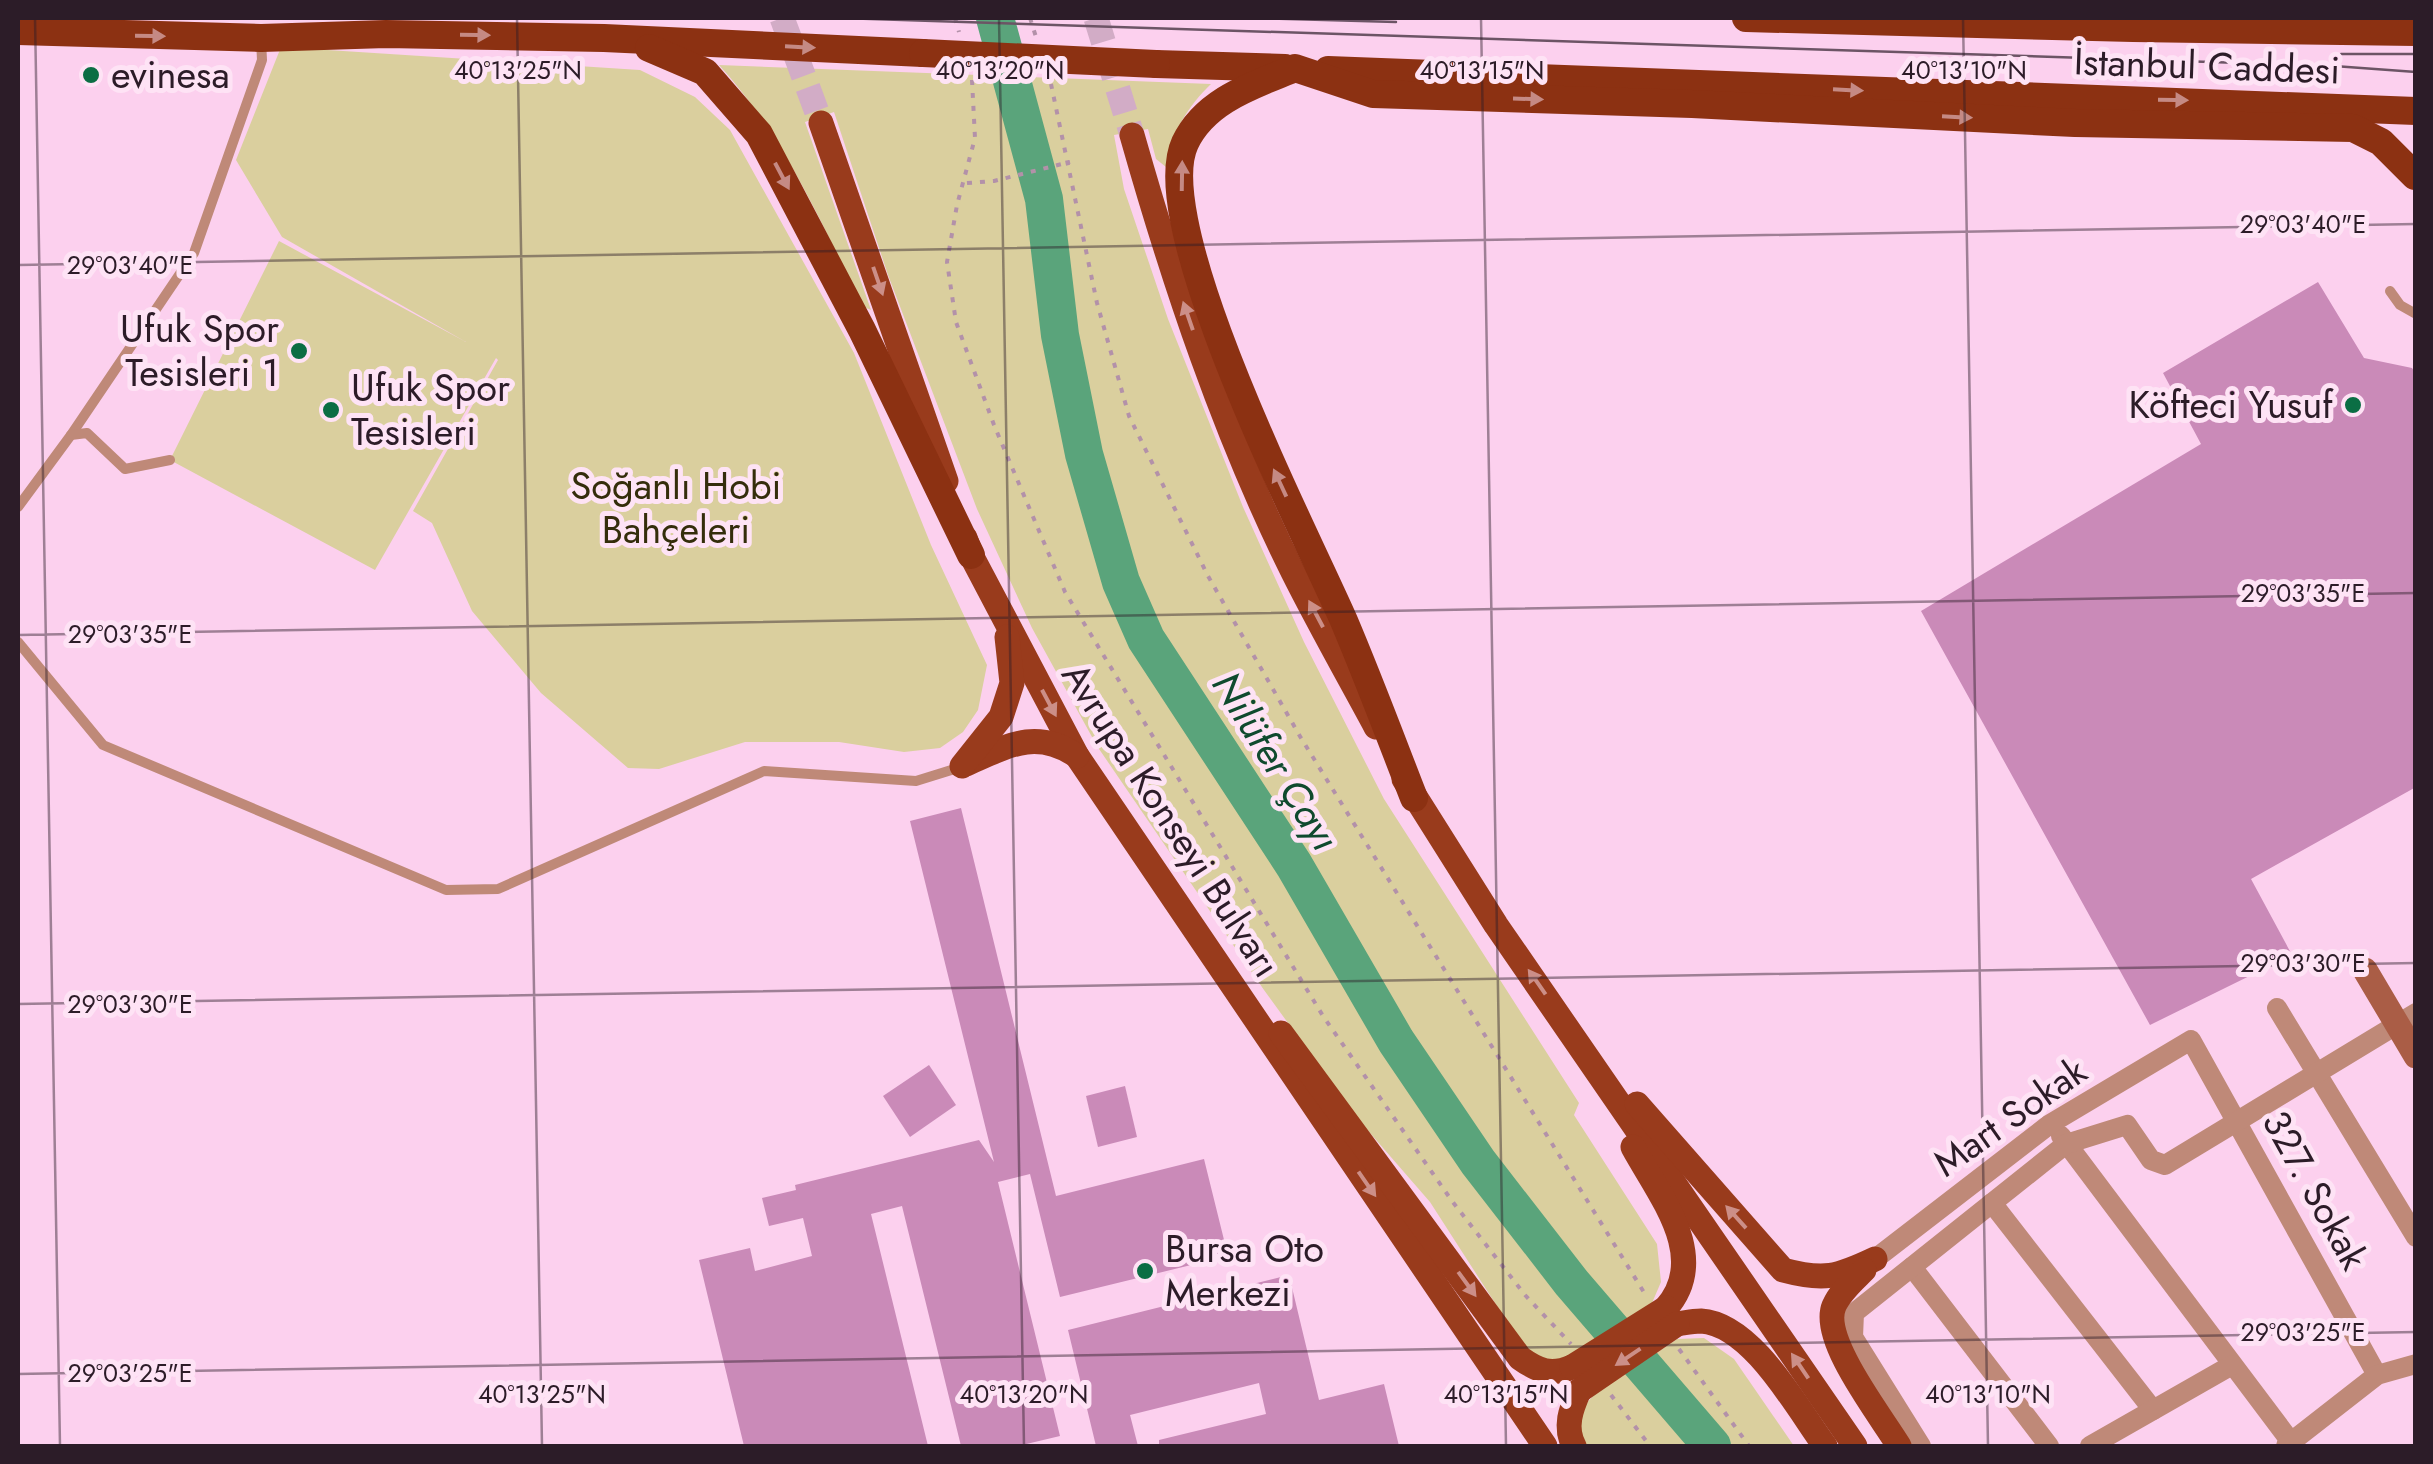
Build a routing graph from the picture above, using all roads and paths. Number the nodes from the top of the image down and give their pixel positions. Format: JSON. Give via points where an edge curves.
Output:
{"nodes":[{"id":1,"x":955,"y":18,"type":"edge"},
{"id":2,"x":1030,"y":18,"type":"edge"},
{"id":3,"x":1746,"y":18,"type":"edge"},
{"id":4,"x":2370,"y":26,"type":"edge"},
{"id":5,"x":18,"y":32,"type":"edge"},
{"id":6,"x":2416,"y":32,"type":"edge"},
{"id":7,"x":261,"y":38,"type":"junction"},
{"id":8,"x":604,"y":38,"type":"junction"},
{"id":9,"x":961,"y":38,"type":"dead end"},
{"id":10,"x":1036,"y":38,"type":"dead end"},
{"id":11,"x":1295,"y":68,"type":"junction"},
{"id":12,"x":969,"y":70,"type":"dead end"},
{"id":13,"x":1050,"y":83,"type":"dead end"},
{"id":14,"x":2347,"y":107,"type":"junction"},
{"id":15,"x":2416,"y":111,"type":"edge"},
{"id":16,"x":821,"y":123,"type":"tunnel mouth"},
{"id":17,"x":1132,"y":134,"type":"tunnel mouth"},
{"id":18,"x":1070,"y":162,"type":"junction"},
{"id":19,"x":2415,"y":177,"type":"edge"},
{"id":20,"x":964,"y":183,"type":"junction"},
{"id":21,"x":2390,"y":292,"type":"dead end"},
{"id":22,"x":2416,"y":314,"type":"edge"},
{"id":23,"x":71,"y":434,"type":"junction"},
{"id":24,"x":170,"y":460,"type":"dead end"},
{"id":25,"x":18,"y":508,"type":"edge"},
{"id":26,"x":971,"y":555,"type":"junction"},
{"id":27,"x":1006,"y":622,"type":"junction"},
{"id":28,"x":18,"y":642,"type":"edge"},
{"id":29,"x":1077,"y":756,"type":"junction"},
{"id":30,"x":962,"y":766,"type":"junction"},
{"id":31,"x":1414,"y":798,"type":"junction"},
{"id":32,"x":1214,"y":960,"type":"junction"},
{"id":33,"x":2365,"y":970,"type":"dead end"},
{"id":34,"x":2277,"y":1008,"type":"dead end"},
{"id":35,"x":2407,"y":1018,"type":"edge"},
{"id":36,"x":1567,"y":1025,"type":"junction"},
{"id":37,"x":2191,"y":1040,"type":"joint"},
{"id":38,"x":2416,"y":1056,"type":"edge"},
{"id":39,"x":2315,"y":1072,"type":"junction"},
{"id":40,"x":2237,"y":1121,"type":"junction"},
{"id":41,"x":2050,"y":1124,"type":"junction"},
{"id":42,"x":2066,"y":1144,"type":"junction"},
{"id":43,"x":1992,"y":1203,"type":"junction"},
{"id":44,"x":2416,"y":1237,"type":"edge"},
{"id":45,"x":1875,"y":1259,"type":"junction"},
{"id":46,"x":1912,"y":1267,"type":"junction"},
{"id":47,"x":1783,"y":1270,"type":"junction"},
{"id":48,"x":1668,"y":1320,"type":"junction"},
{"id":49,"x":1832,"y":1331,"type":"junction"},
{"id":50,"x":2232,"y":1364,"type":"junction"},
{"id":51,"x":2416,"y":1364,"type":"edge"},
{"id":52,"x":1576,"y":1369,"type":"junction"},
{"id":53,"x":2377,"y":1375,"type":"junction"},
{"id":54,"x":1606,"y":1388,"type":"dead end"},
{"id":55,"x":2154,"y":1410,"type":"junction"},
{"id":56,"x":2290,"y":1445,"type":"edge"},
{"id":57,"x":1545,"y":1446,"type":"edge"},
{"id":58,"x":1574,"y":1446,"type":"edge"},
{"id":59,"x":1650,"y":1446,"type":"edge"},
{"id":60,"x":1749,"y":1446,"type":"edge"},
{"id":61,"x":1825,"y":1446,"type":"edge"},
{"id":62,"x":1854,"y":1446,"type":"edge"},
{"id":63,"x":1899,"y":1446,"type":"edge"},
{"id":64,"x":1921,"y":1446,"type":"edge"},
{"id":65,"x":2050,"y":1446,"type":"edge"},
{"id":66,"x":2090,"y":1446,"type":"edge"}],
"edges":[{"from":1,"to":9,"type":"path"},
{"from":2,"to":10,"type":"path"},
{"from":3,"to":4,"type":"highway","name":"İstanbul Caddesi"},
{"from":4,"to":6,"type":"highway","name":"İstanbul Caddesi"},
{"from":5,"to":7,"type":"highway","name":"İstanbul Caddesi","one_way":true},
{"from":7,"to":8,"type":"highway","name":"İstanbul Caddesi","one_way":true},
{"from":7,"to":23,"type":"lane","via":[[262,60],[194,252]]},
{"from":8,"to":11,"type":"highway","name":"İstanbul Caddesi","one_way":true,"bridge":true},
{"from":8,"to":26,"type":"highway","one_way":true,"via":[[660,50],[705,72],[758,134]]},
{"from":11,"to":14,"type":"highway","name":"İstanbul Caddesi","one_way":true},
{"from":11,"to":19,"type":"highway","one_way":true,"via":[[1373,94],[2353,128],[2382,142]]},
{"from":31,"to":11,"type":"highway","one_way":true,"via":[[1260,438],[1190,245],[1183,146],[1202,117],[1226,99]]},
{"from":12,"to":20,"type":"path","via":[[974,138]]},
{"from":13,"to":18,"type":"path"},
{"from":14,"to":15,"type":"highway","name":"İstanbul Caddesi"},
{"from":14,"to":19,"type":"highway","via":[[2380,119],[2402,144]]},
{"from":16,"to":26,"type":"main road","name":"Avrupa Konseyi Bulvarı","one_way":true},
{"from":31,"to":17,"type":"main road","one_way":true,"via":[[1292,570],[1238,444],[1170,264]]},
{"from":18,"to":20,"type":"path"},
{"from":18,"to":48,"type":"path","via":[[1097,303],[1128,416],[1208,576],[1301,738]]},
{"from":20,"to":52,"type":"path","via":[[947,262],[956,322],[1065,592],[1323,1016]]},
{"from":21,"to":22,"type":"lane"},
{"from":23,"to":24,"type":"lane","via":[[87,434],[125,469]]},
{"from":23,"to":25,"type":"lane"},
{"from":26,"to":27,"type":"main road","name":"Avrupa Konseyi Bulvarı"},
{"from":27,"to":29,"type":"main road","name":"Avrupa Konseyi Bulvarı","one_way":true},
{"from":27,"to":30,"type":"main road","via":[[1012,682],[1000,717]]},
{"from":28,"to":30,"type":"lane","via":[[102,745],[446,890],[498,889],[764,771],[916,781]]},
{"from":29,"to":30,"type":"main road","via":[[1034,740]]},
{"from":29,"to":32,"type":"main road","name":"Avrupa Konseyi Bulvarı"},
{"from":36,"to":31,"type":"main road","one_way":true},
{"from":32,"to":52,"type":"main road","one_way":true,"via":[[1294,1048],[1520,1358],[1558,1374]]},
{"from":32,"to":57,"type":"main road","name":"Avrupa Konseyi Bulvarı","one_way":true},
{"from":33,"to":35,"type":"main road"},
{"from":34,"to":39,"type":"street"},
{"from":35,"to":38,"type":"main road"},
{"from":35,"to":39,"type":"street"},
{"from":47,"to":36,"type":"main road","one_way":true},
{"from":36,"to":48,"type":"main road","via":[[1682,1237],[1686,1270]]},
{"from":62,"to":36,"type":"main road","one_way":true},
{"from":37,"to":40,"type":"street","name":"327. Sokak"},
{"from":37,"to":41,"type":"street","name":"Mart Sokak"},
{"from":39,"to":40,"type":"street"},
{"from":39,"to":44,"type":"street"},
{"from":40,"to":42,"type":"street","via":[[2165,1165],[2152,1160],[2127,1125]]},
{"from":40,"to":53,"type":"street","name":"327. Sokak"},
{"from":41,"to":42,"type":"street"},
{"from":41,"to":45,"type":"street","name":"Mart Sokak"},
{"from":42,"to":43,"type":"street","name":"Mart Sokak"},
{"from":42,"to":50,"type":"street"},
{"from":43,"to":46,"type":"street","name":"Mart Sokak"},
{"from":43,"to":55,"type":"street"},
{"from":45,"to":47,"type":"main road","via":[[1828,1278]]},
{"from":45,"to":49,"type":"main road","via":[[1832,1310]]},
{"from":46,"to":64,"type":"street","name":"Mart Sokak","via":[[1854,1313],[1852,1337]]},
{"from":46,"to":65,"type":"street"},
{"from":47,"to":49,"type":"main road","via":[[1808,1288]]},
{"from":48,"to":52,"type":"main road","bridge":true},
{"from":48,"to":60,"type":"path"},
{"from":48,"to":61,"type":"main road","via":[[1728,1329],[1752,1347]]},
{"from":49,"to":63,"type":"main road"},
{"from":50,"to":55,"type":"street"},
{"from":50,"to":56,"type":"street"},
{"from":51,"to":53,"type":"street"},
{"from":52,"to":58,"type":"main road","via":[[1569,1414]]},
{"from":53,"to":56,"type":"street"},
{"from":54,"to":59,"type":"path"},
{"from":55,"to":66,"type":"street"}]}
